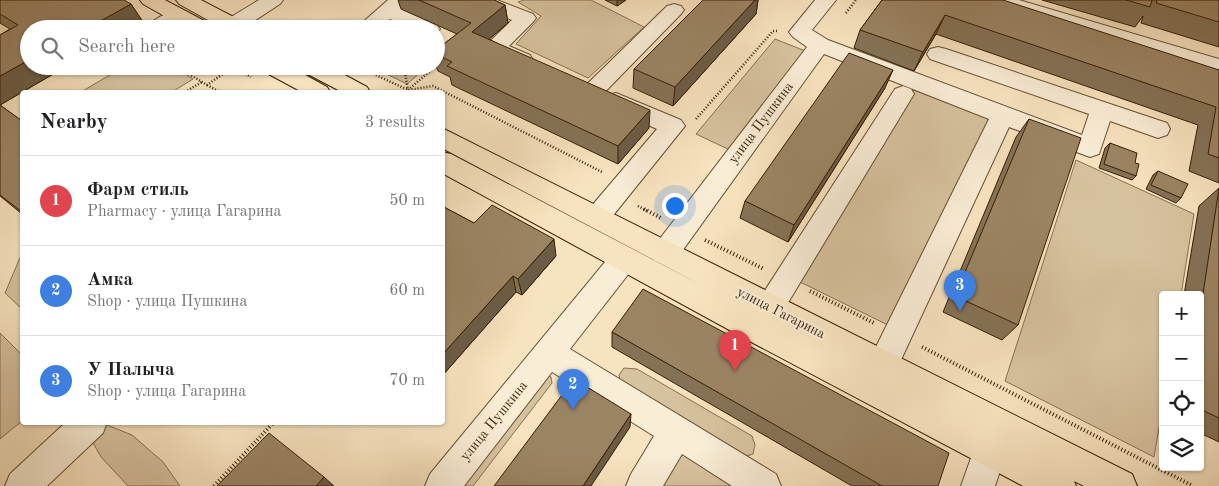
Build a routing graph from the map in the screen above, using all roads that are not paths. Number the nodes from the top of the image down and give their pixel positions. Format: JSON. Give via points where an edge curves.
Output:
{"nodes":[{"id":1,"x":150,"y":0,"type":"edge"},
{"id":2,"x":273,"y":0,"type":"edge"},
{"id":3,"x":479,"y":0,"type":"edge"},
{"id":4,"x":826,"y":0,"type":"edge"},
{"id":5,"x":997,"y":0,"type":"edge"},
{"id":6,"x":395,"y":5,"type":"edge"},
{"id":7,"x":182,"y":8,"type":"edge"},
{"id":8,"x":674,"y":10,"type":"dead end"},
{"id":9,"x":167,"y":20,"type":"edge"},
{"id":10,"x":194,"y":20,"type":"edge"},
{"id":11,"x":216,"y":20,"type":"edge"},
{"id":12,"x":246,"y":20,"type":"edge"},
{"id":13,"x":376,"y":20,"type":"edge"},
{"id":14,"x":418,"y":20,"type":"edge"},
{"id":15,"x":810,"y":39,"type":"junction"},
{"id":16,"x":938,"y":54,"type":"dead end"},
{"id":17,"x":1219,"y":66,"type":"edge"},
{"id":18,"x":539,"y":68,"type":"edge"},
{"id":19,"x":288,"y":75,"type":"edge"},
{"id":20,"x":328,"y":75,"type":"edge"},
{"id":21,"x":315,"y":90,"type":"edge"},
{"id":22,"x":355,"y":90,"type":"edge"},
{"id":23,"x":903,"y":94,"type":"dead end"},
{"id":24,"x":1102,"y":110,"type":"junction"},
{"id":25,"x":1003,"y":115,"type":"junction"},
{"id":26,"x":1158,"y":129,"type":"dead end"},
{"id":27,"x":445,"y":139,"type":"edge"},
{"id":28,"x":445,"y":162,"type":"edge"},
{"id":29,"x":598,"y":216,"type":"junction"},
{"id":30,"x":632,"y":249,"type":"junction"},
{"id":31,"x":665,"y":253,"type":"junction"},
{"id":32,"x":770,"y":307,"type":"junction"},
{"id":33,"x":549,"y":353,"type":"junction"},
{"id":34,"x":883,"y":365,"type":"junction"},
{"id":35,"x":89,"y":425,"type":"edge"},
{"id":36,"x":676,"y":432,"type":"junction"},
{"id":37,"x":990,"y":450,"type":"junction"},
{"id":38,"x":22,"y":486,"type":"edge"},
{"id":39,"x":442,"y":486,"type":"edge"},
{"id":40,"x":643,"y":486,"type":"edge"},
{"id":41,"x":764,"y":486,"type":"edge"},
{"id":42,"x":978,"y":486,"type":"edge"},
{"id":43,"x":1059,"y":486,"type":"edge"},
{"id":44,"x":1120,"y":486,"type":"edge"}],
"edges":[{"from":1,"to":7,"type":"main road"},
{"from":2,"to":12,"type":"street"},
{"from":3,"to":18,"type":"street","via":[[526,18],[494,48]]},
{"from":4,"to":15,"type":"street","name":"улица Пушкина"},
{"from":5,"to":17,"type":"street"},
{"from":6,"to":13,"type":"street"},
{"from":6,"to":14,"type":"street"},
{"from":7,"to":9,"type":"street"},
{"from":7,"to":10,"type":"main road"},
{"from":7,"to":11,"type":"main road"},
{"from":8,"to":29,"type":"street","via":[[584,87],[673,126]]},
{"from":15,"to":25,"type":"street"},
{"from":15,"to":31,"type":"street","name":"улица Пушкина"},
{"from":16,"to":24,"type":"street"},
{"from":19,"to":21,"type":"main road"},
{"from":20,"to":22,"type":"main road"},
{"from":23,"to":32,"type":"street"},
{"from":24,"to":25,"type":"street","via":[[1090,148]]},
{"from":24,"to":26,"type":"street"},
{"from":25,"to":34,"type":"street"},
{"from":27,"to":29,"type":"main road","name":"улица Гагарина"},
{"from":28,"to":30,"type":"main road","name":"улица Гагарина"},
{"from":29,"to":30,"type":"main road","name":"улица Гагарина"},
{"from":30,"to":31,"type":"main road","name":"улица Гагарина"},
{"from":30,"to":33,"type":"street","name":"улица Пушкина"},
{"from":30,"to":37,"type":"main road","name":"улица Гагарина","via":[[766,334]]},
{"from":31,"to":32,"type":"main road","name":"улица Гагарина"},
{"from":32,"to":34,"type":"main road","name":"улица Гагарина"},
{"from":33,"to":36,"type":"street"},
{"from":33,"to":39,"type":"street","name":"улица Пушкина"},
{"from":34,"to":44,"type":"main road","name":"улица Гагарина"},
{"from":35,"to":38,"type":"street"},
{"from":36,"to":40,"type":"street"},
{"from":36,"to":41,"type":"street"},
{"from":37,"to":42,"type":"street"},
{"from":37,"to":43,"type":"main road","name":"улица Гагарина"}]}
